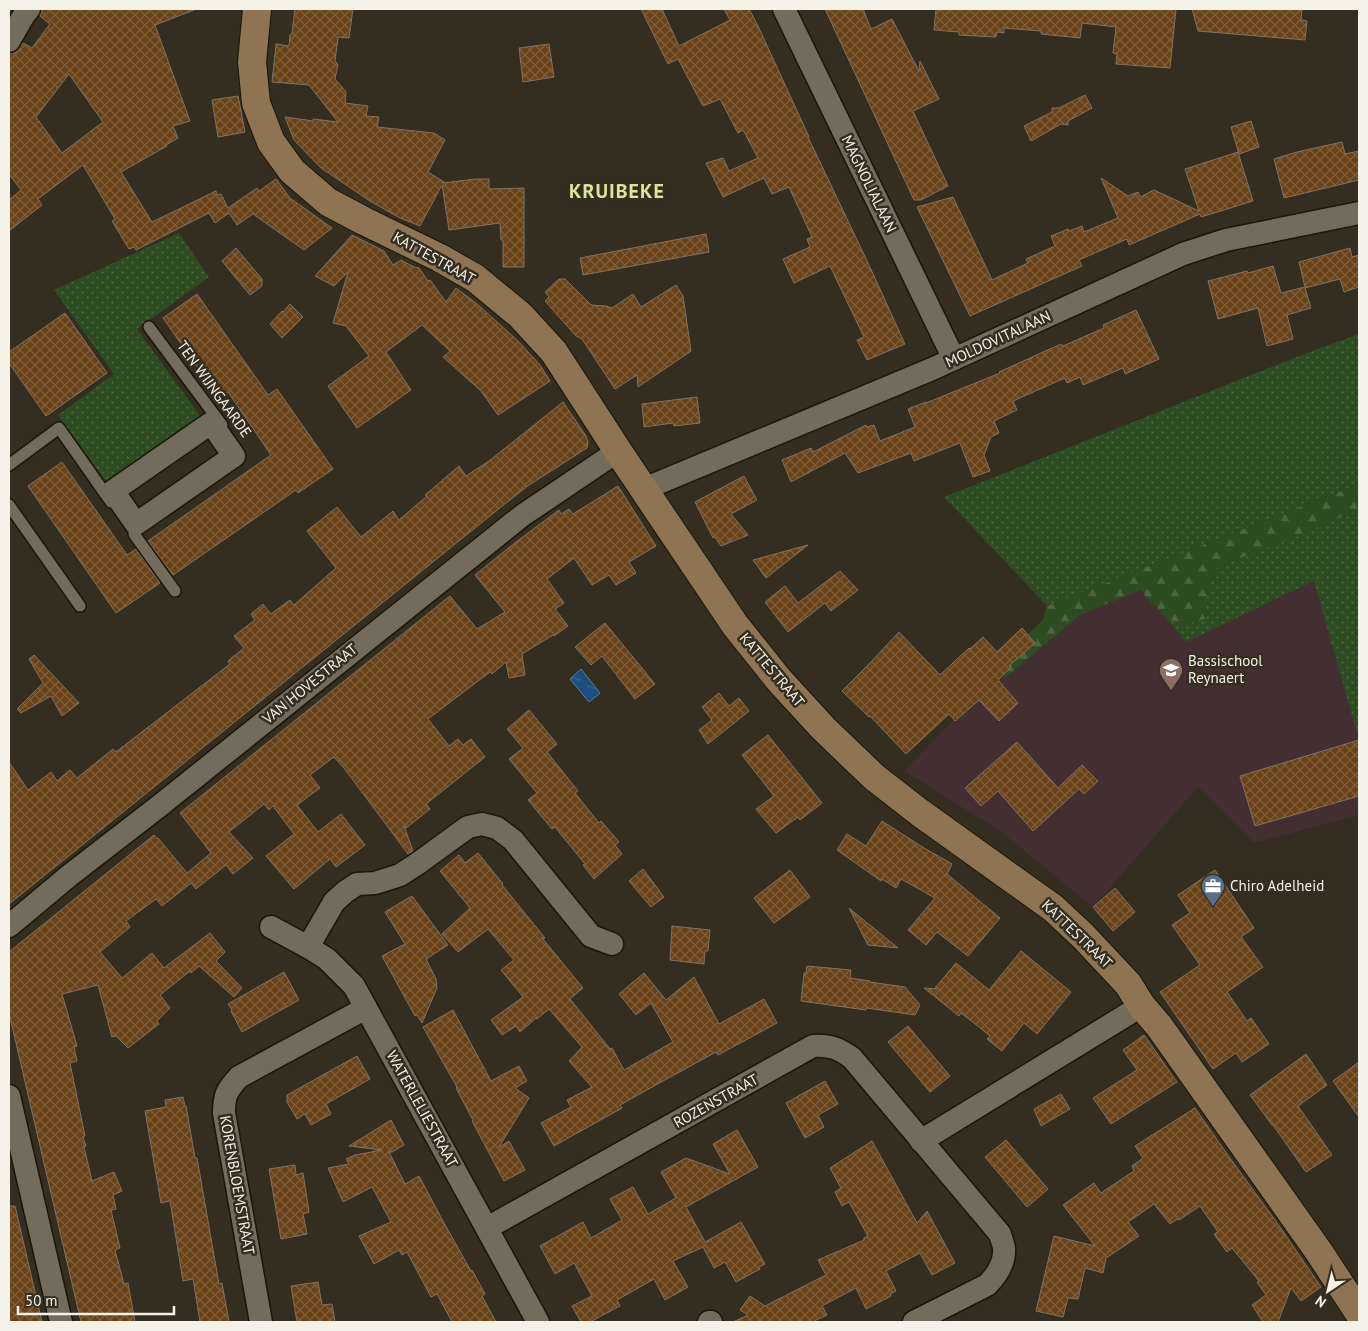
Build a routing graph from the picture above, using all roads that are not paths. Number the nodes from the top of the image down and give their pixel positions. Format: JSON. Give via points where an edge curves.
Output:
{"nodes":[{"id":1,"x":30,"y":9,"type":"edge"},
{"id":2,"x":257,"y":9,"type":"edge"},
{"id":3,"x":784,"y":9,"type":"edge"},
{"id":4,"x":9,"y":41,"type":"edge"},
{"id":5,"x":1359,"y":213,"type":"edge"},
{"id":6,"x":149,"y":327,"type":"dead end"},
{"id":7,"x":954,"y":359,"type":"junction"},
{"id":8,"x":618,"y":451,"type":"junction"},
{"id":9,"x":9,"y":465,"type":"edge"},
{"id":10,"x":644,"y":489,"type":"junction"},
{"id":11,"x":9,"y":505,"type":"edge"},
{"id":12,"x":135,"y":529,"type":"junction"},
{"id":13,"x":175,"y":591,"type":"dead end"},
{"id":14,"x":80,"y":606,"type":"dead end"},
{"id":15,"x":9,"y":926,"type":"edge"},
{"id":16,"x":271,"y":927,"type":"dead end"},
{"id":17,"x":612,"y":944,"type":"dead end"},
{"id":18,"x":308,"y":947,"type":"junction"},
{"id":19,"x":1141,"y":1004,"type":"junction"},
{"id":20,"x":366,"y":1008,"type":"junction"},
{"id":21,"x":9,"y":1096,"type":"edge"},
{"id":22,"x":921,"y":1141,"type":"junction"},
{"id":23,"x":487,"y":1228,"type":"junction"},
{"id":24,"x":1359,"y":1313,"type":"edge"},
{"id":25,"x":62,"y":1322,"type":"edge"},
{"id":26,"x":261,"y":1322,"type":"edge"},
{"id":27,"x":538,"y":1322,"type":"edge"},
{"id":28,"x":914,"y":1322,"type":"edge"}],
"edges":[{"from":1,"to":4,"type":"street"},
{"from":2,"to":8,"type":"street","name":"KATTESTRAAT","via":[[252,62],[256,103],[271,142],[292,171],[328,202],[468,274],[520,315],[554,352]]},
{"from":3,"to":7,"type":"street","name":"MAGNOLIALAAN"},
{"from":5,"to":7,"type":"street","name":"MOLDOVITALAAN","via":[[1226,240],[1183,254]]},
{"from":6,"to":12,"type":"lane","name":"TEN WIJNGAARDE","via":[[245,457]]},
{"from":7,"to":10,"type":"street","name":"MOLDOVITALAAN"},
{"from":8,"to":10,"type":"street","name":"KATTESTRAAT"},
{"from":8,"to":15,"type":"street","name":"VAN HOVESTRAAT","via":[[515,521]]},
{"from":9,"to":12,"type":"lane","via":[[59,428]]},
{"from":10,"to":19,"type":"street","name":"KATTESTRAAT","via":[[735,625],[823,728],[889,789],[1053,908],[1128,984]]},
{"from":11,"to":14,"type":"lane"},
{"from":12,"to":12,"type":"street","via":[[113,491],[211,423],[234,456]]},
{"from":12,"to":13,"type":"lane"},
{"from":16,"to":18,"type":"street","name":"WATERLELIESTRAAT"},
{"from":17,"to":18,"type":"street","via":[[591,936],[513,840],[497,828],[482,824],[468,827],[400,875],[357,884],[345,892],[334,902]]},
{"from":18,"to":20,"type":"street","name":"WATERLELIESTRAAT","via":[[327,959],[354,986]]},
{"from":19,"to":22,"type":"street"},
{"from":19,"to":24,"type":"street","name":"KATTESTRAAT"},
{"from":20,"to":23,"type":"street","name":"WATERLELIESTRAAT"},
{"from":20,"to":26,"type":"street","name":"KORENBLOEMSTRAAT","via":[[239,1077],[224,1100]]},
{"from":21,"to":25,"type":"street"},
{"from":22,"to":23,"type":"street","name":"ROZENSTRAAT","via":[[852,1058],[840,1049],[813,1046]]},
{"from":22,"to":28,"type":"street","name":"ROZENSTRAAT","via":[[1000,1234],[1004,1249],[996,1276],[987,1285]]},
{"from":23,"to":27,"type":"street","name":"WATERLELIESTRAAT"}]}
